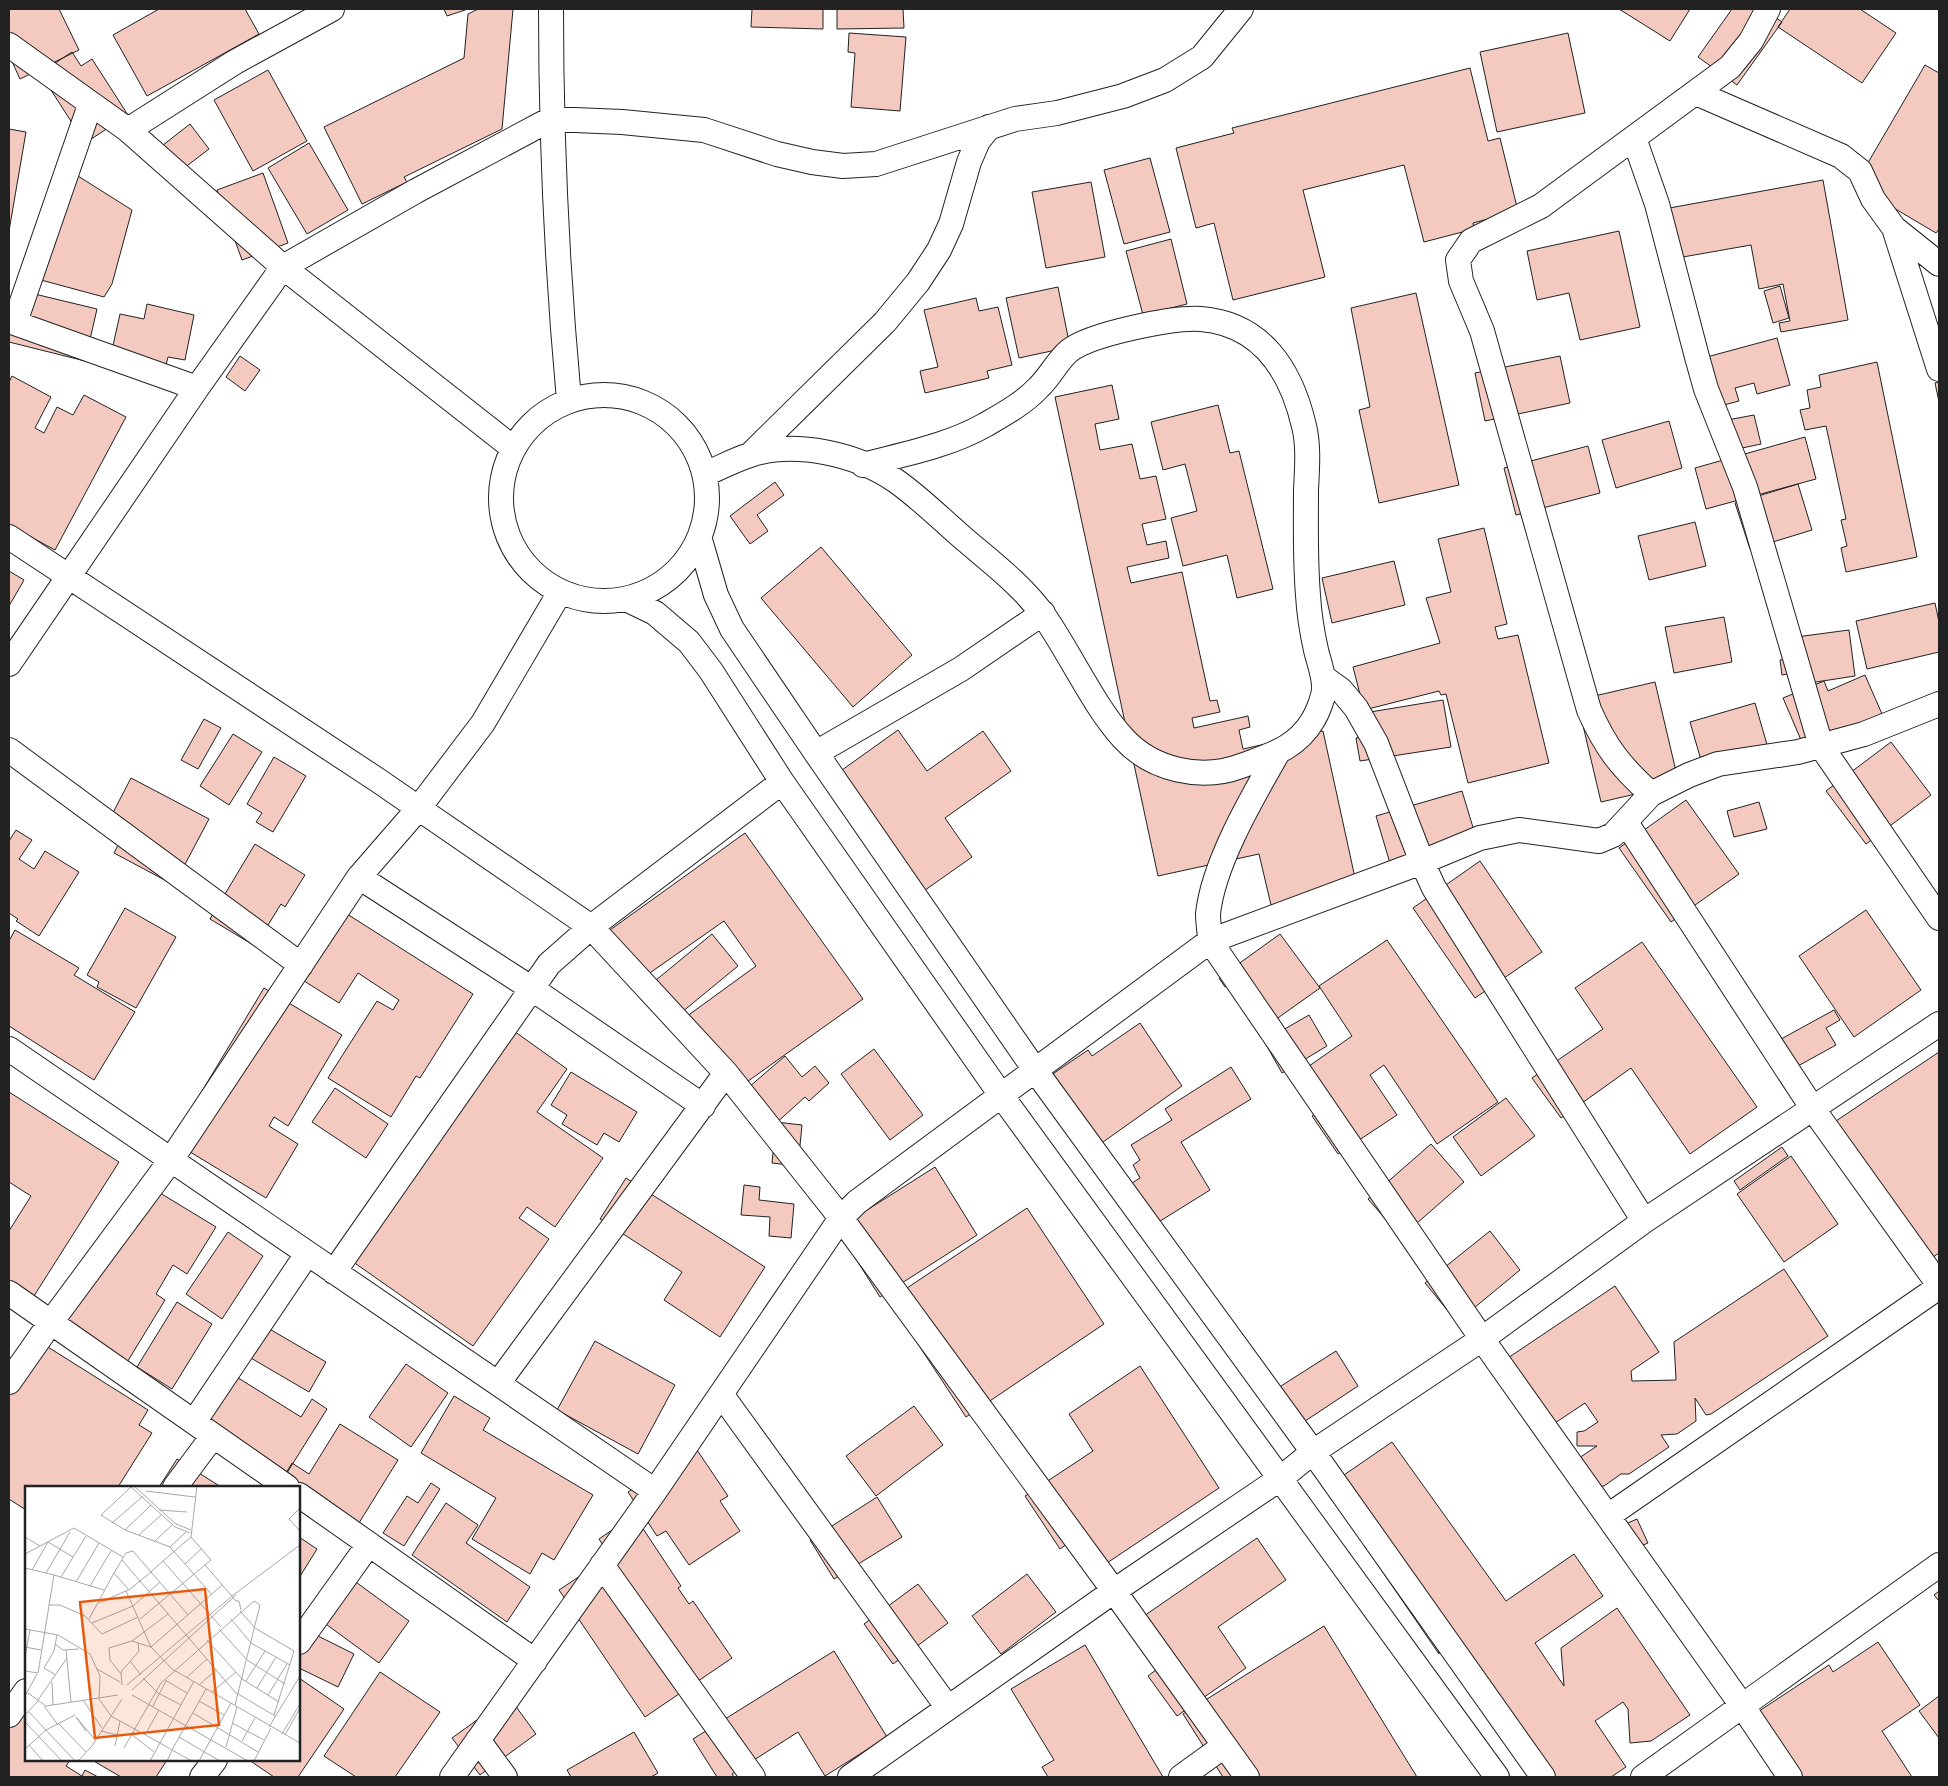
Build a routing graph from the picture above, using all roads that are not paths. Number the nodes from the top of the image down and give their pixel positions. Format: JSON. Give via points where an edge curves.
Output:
{"nodes":[{"id":1,"x":332,"y":9,"type":"edge"},
{"id":2,"x":551,"y":9,"type":"edge"},
{"id":3,"x":1241,"y":9,"type":"edge"},
{"id":4,"x":1768,"y":9,"type":"edge"},
{"id":5,"x":9,"y":45,"type":"edge"},
{"id":6,"x":1696,"y":93,"type":"junction"},
{"id":7,"x":90,"y":104,"type":"junction"},
{"id":8,"x":551,"y":119,"type":"junction"},
{"id":9,"x":989,"y":127,"type":"junction"},
{"id":10,"x":128,"y":130,"type":"junction"},
{"id":11,"x":1634,"y":138,"type":"junction"},
{"id":12,"x":1894,"y":228,"type":"junction"},
{"id":13,"x":1939,"y":264,"type":"edge"},
{"id":14,"x":283,"y":267,"type":"junction"},
{"id":15,"x":12,"y":322,"type":"edge"},
{"id":16,"x":1939,"y":368,"type":"edge"},
{"id":17,"x":197,"y":388,"type":"junction"},
{"id":18,"x":569,"y":400,"type":"junction"},
{"id":19,"x":514,"y":448,"type":"junction"},
{"id":20,"x":750,"y":455,"type":"junction"},
{"id":21,"x":864,"y":465,"type":"junction"},
{"id":22,"x":705,"y":474,"type":"junction"},
{"id":23,"x":9,"y":537,"type":"edge"},
{"id":24,"x":700,"y":540,"type":"junction"},
{"id":25,"x":69,"y":578,"type":"junction"},
{"id":26,"x":560,"y":592,"type":"junction"},
{"id":27,"x":628,"y":600,"type":"junction"},
{"id":28,"x":1043,"y":613,"type":"junction"},
{"id":29,"x":9,"y":664,"type":"edge"},
{"id":30,"x":1323,"y":678,"type":"junction"},
{"id":31,"x":1939,"y":704,"type":"edge"},
{"id":32,"x":1821,"y":746,"type":"junction"},
{"id":33,"x":9,"y":750,"type":"edge"},
{"id":34,"x":816,"y":754,"type":"junction"},
{"id":35,"x":1277,"y":754,"type":"junction"},
{"id":36,"x":782,"y":782,"type":"junction"},
{"id":37,"x":1651,"y":794,"type":"junction"},
{"id":38,"x":418,"y":809,"type":"junction"},
{"id":39,"x":1626,"y":824,"type":"junction"},
{"id":40,"x":1422,"y":862,"type":"junction"},
{"id":41,"x":359,"y":876,"type":"junction"},
{"id":42,"x":1939,"y":918,"type":"edge"},
{"id":43,"x":591,"y":927,"type":"junction"},
{"id":44,"x":1210,"y":941,"type":"junction"},
{"id":45,"x":301,"y":965,"type":"junction"},
{"id":46,"x":531,"y":988,"type":"junction"},
{"id":47,"x":1939,"y":1024,"type":"edge"},
{"id":48,"x":9,"y":1049,"type":"edge"},
{"id":49,"x":1035,"y":1070,"type":"junction"},
{"id":50,"x":726,"y":1073,"type":"junction"},
{"id":51,"x":1001,"y":1095,"type":"junction"},
{"id":52,"x":703,"y":1106,"type":"junction"},
{"id":53,"x":1813,"y":1109,"type":"junction"},
{"id":54,"x":171,"y":1160,"type":"junction"},
{"id":55,"x":841,"y":1218,"type":"junction"},
{"id":56,"x":1644,"y":1221,"type":"junction"},
{"id":57,"x":307,"y":1254,"type":"junction"},
{"id":58,"x":334,"y":1272,"type":"junction"},
{"id":59,"x":1939,"y":1286,"type":"edge"},
{"id":60,"x":9,"y":1293,"type":"edge"},
{"id":61,"x":51,"y":1322,"type":"junction"},
{"id":62,"x":1482,"y":1339,"type":"junction"},
{"id":63,"x":9,"y":1382,"type":"edge"},
{"id":64,"x":499,"y":1382,"type":"junction"},
{"id":65,"x":721,"y":1394,"type":"junction"},
{"id":66,"x":194,"y":1422,"type":"junction"},
{"id":67,"x":213,"y":1436,"type":"junction"},
{"id":68,"x":1313,"y":1452,"type":"junction"},
{"id":69,"x":1281,"y":1478,"type":"junction"},
{"id":70,"x":176,"y":1486,"type":"edge"},
{"id":71,"x":286,"y":1486,"type":"edge"},
{"id":72,"x":655,"y":1491,"type":"junction"},
{"id":73,"x":300,"y":1496,"type":"edge"},
{"id":74,"x":1608,"y":1516,"type":"junction"},
{"id":75,"x":369,"y":1544,"type":"junction"},
{"id":76,"x":602,"y":1565,"type":"junction"},
{"id":77,"x":1939,"y":1565,"type":"edge"},
{"id":78,"x":1114,"y":1591,"type":"junction"},
{"id":79,"x":300,"y":1641,"type":"edge"},
{"id":80,"x":535,"y":1661,"type":"junction"},
{"id":81,"x":25,"y":1692,"type":"edge"},
{"id":82,"x":948,"y":1708,"type":"junction"},
{"id":83,"x":1744,"y":1708,"type":"junction"},
{"id":84,"x":9,"y":1715,"type":"edge"},
{"id":85,"x":478,"y":1740,"type":"junction"},
{"id":86,"x":1224,"y":1746,"type":"junction"},
{"id":87,"x":213,"y":1761,"type":"edge"},
{"id":88,"x":202,"y":1777,"type":"edge"},
{"id":89,"x":452,"y":1777,"type":"edge"},
{"id":90,"x":505,"y":1777,"type":"edge"},
{"id":91,"x":753,"y":1777,"type":"edge"},
{"id":92,"x":850,"y":1777,"type":"edge"},
{"id":93,"x":1181,"y":1777,"type":"edge"},
{"id":94,"x":1247,"y":1777,"type":"edge"},
{"id":95,"x":1497,"y":1777,"type":"edge"},
{"id":96,"x":1543,"y":1777,"type":"edge"},
{"id":97,"x":1643,"y":1777,"type":"edge"},
{"id":98,"x":1790,"y":1777,"type":"edge"}],
"edges":[{"from":1,"to":10,"type":"street","via":[[235,62]]},
{"from":2,"to":8,"type":"street"},
{"from":3,"to":9,"type":"street","via":[[1202,57],[1165,80],[1123,96]]},
{"from":4,"to":6,"type":"street","via":[[1751,41],[1730,67]]},
{"from":5,"to":7,"type":"street"},
{"from":6,"to":11,"type":"street"},
{"from":6,"to":12,"type":"street","via":[[1841,156],[1860,171],[1873,199]]},
{"from":7,"to":10,"type":"street"},
{"from":7,"to":15,"type":"street"},
{"from":8,"to":9,"type":"street","via":[[704,130],[777,154],[843,166],[876,164]]},
{"from":8,"to":14,"type":"street"},
{"from":8,"to":18,"type":"street"},
{"from":9,"to":20,"type":"street","via":[[969,162],[951,224],[918,282],[885,322]]},
{"from":10,"to":14,"type":"street"},
{"from":11,"to":32,"type":"street","via":[[1657,204],[1696,357],[1745,488]]},
{"from":11,"to":37,"type":"street","via":[[1541,206],[1471,241],[1462,251],[1458,268],[1482,331],[1588,710],[1615,759]]},
{"from":12,"to":13,"type":"street"},
{"from":12,"to":16,"type":"street"},
{"from":14,"to":17,"type":"street"},
{"from":14,"to":19,"type":"street"},
{"from":15,"to":17,"type":"street"},
{"from":17,"to":25,"type":"street"},
{"from":18,"to":19,"type":"street","via":[[537,419]]},
{"from":18,"to":22,"type":"street","via":[[603,394],[638,400],[668,416],[692,442]]},
{"from":19,"to":26,"type":"street","via":[[502,480],[502,514],[509,538],[532,573]]},
{"from":20,"to":21,"type":"street","via":[[775,449],[815,449]]},
{"from":20,"to":22,"type":"street"},
{"from":21,"to":28,"type":"street","via":[[894,480],[1006,576]]},
{"from":21,"to":30,"type":"street","via":[[939,444],[982,427],[1027,399],[1067,352],[1083,342],[1177,320],[1219,321],[1238,327],[1261,342],[1285,373],[1304,426],[1308,598],[1314,645]]},
{"from":22,"to":24,"type":"street","via":[[708,507]]},
{"from":23,"to":25,"type":"street"},
{"from":24,"to":27,"type":"street","via":[[682,567],[658,588]]},
{"from":24,"to":34,"type":"street","via":[[716,595],[732,628]]},
{"from":25,"to":29,"type":"street"},
{"from":25,"to":38,"type":"street"},
{"from":26,"to":27,"type":"street","via":[[593,602]]},
{"from":26,"to":38,"type":"street","via":[[483,723]]},
{"from":27,"to":36,"type":"street","via":[[655,613],[689,642]]},
{"from":28,"to":34,"type":"street","via":[[961,669]]},
{"from":28,"to":35,"type":"street","via":[[1123,739],[1144,755],[1169,767],[1197,774],[1222,773]]},
{"from":30,"to":35,"type":"street","via":[[1324,692],[1313,720],[1296,740]]},
{"from":30,"to":40,"type":"street","via":[[1341,690],[1356,708],[1376,743]]},
{"from":31,"to":32,"type":"street","via":[[1864,734]]},
{"from":32,"to":37,"type":"street","via":[[1718,764],[1689,774]]},
{"from":32,"to":42,"type":"street"},
{"from":33,"to":45,"type":"street"},
{"from":34,"to":49,"type":"street"},
{"from":35,"to":44,"type":"street","via":[[1245,810],[1227,850],[1208,915]]},
{"from":36,"to":43,"type":"street"},
{"from":36,"to":51,"type":"street"},
{"from":37,"to":39,"type":"street"},
{"from":38,"to":41,"type":"street"},
{"from":38,"to":43,"type":"street"},
{"from":39,"to":40,"type":"street","via":[[1614,836],[1599,841],[1518,830],[1480,838]]},
{"from":39,"to":53,"type":"street"},
{"from":40,"to":44,"type":"street"},
{"from":40,"to":56,"type":"street","via":[[1434,888]]},
{"from":41,"to":45,"type":"street"},
{"from":41,"to":46,"type":"street"},
{"from":43,"to":46,"type":"street","via":[[549,964]]},
{"from":43,"to":50,"type":"street"},
{"from":44,"to":49,"type":"street"},
{"from":44,"to":62,"type":"street"},
{"from":45,"to":54,"type":"street"},
{"from":46,"to":52,"type":"street"},
{"from":46,"to":58,"type":"street"},
{"from":47,"to":53,"type":"street"},
{"from":48,"to":54,"type":"street"},
{"from":49,"to":51,"type":"street"},
{"from":49,"to":68,"type":"street"},
{"from":50,"to":52,"type":"street"},
{"from":50,"to":55,"type":"street"},
{"from":51,"to":55,"type":"street","via":[[857,1202]]},
{"from":51,"to":69,"type":"street"},
{"from":52,"to":64,"type":"street"},
{"from":53,"to":56,"type":"street"},
{"from":53,"to":59,"type":"street"},
{"from":54,"to":57,"type":"street"},
{"from":54,"to":61,"type":"street"},
{"from":55,"to":65,"type":"street"},
{"from":55,"to":78,"type":"street"},
{"from":56,"to":62,"type":"street"},
{"from":57,"to":58,"type":"street"},
{"from":57,"to":66,"type":"street"},
{"from":58,"to":64,"type":"street"},
{"from":59,"to":74,"type":"street"},
{"from":60,"to":61,"type":"street"},
{"from":61,"to":63,"type":"street"},
{"from":61,"to":66,"type":"street"},
{"from":62,"to":68,"type":"street"},
{"from":62,"to":74,"type":"street"},
{"from":64,"to":72,"type":"street"},
{"from":65,"to":72,"type":"street"},
{"from":65,"to":82,"type":"street"},
{"from":66,"to":67,"type":"street"},
{"from":67,"to":70,"type":"street"},
{"from":67,"to":71,"type":"street"},
{"from":68,"to":69,"type":"street"},
{"from":68,"to":96,"type":"street"},
{"from":69,"to":78,"type":"street"},
{"from":69,"to":95,"type":"street"},
{"from":72,"to":76,"type":"street"},
{"from":73,"to":75,"type":"street"},
{"from":74,"to":83,"type":"street"},
{"from":75,"to":79,"type":"street"},
{"from":75,"to":80,"type":"street"},
{"from":76,"to":80,"type":"street"},
{"from":76,"to":91,"type":"street"},
{"from":77,"to":83,"type":"street"},
{"from":78,"to":82,"type":"street"},
{"from":78,"to":86,"type":"street"},
{"from":80,"to":85,"type":"street"},
{"from":81,"to":84,"type":"street"},
{"from":82,"to":92,"type":"street"},
{"from":83,"to":97,"type":"street"},
{"from":83,"to":98,"type":"street"},
{"from":85,"to":89,"type":"street"},
{"from":85,"to":90,"type":"street"},
{"from":86,"to":93,"type":"street"},
{"from":86,"to":94,"type":"street"},
{"from":87,"to":88,"type":"street"}]}
